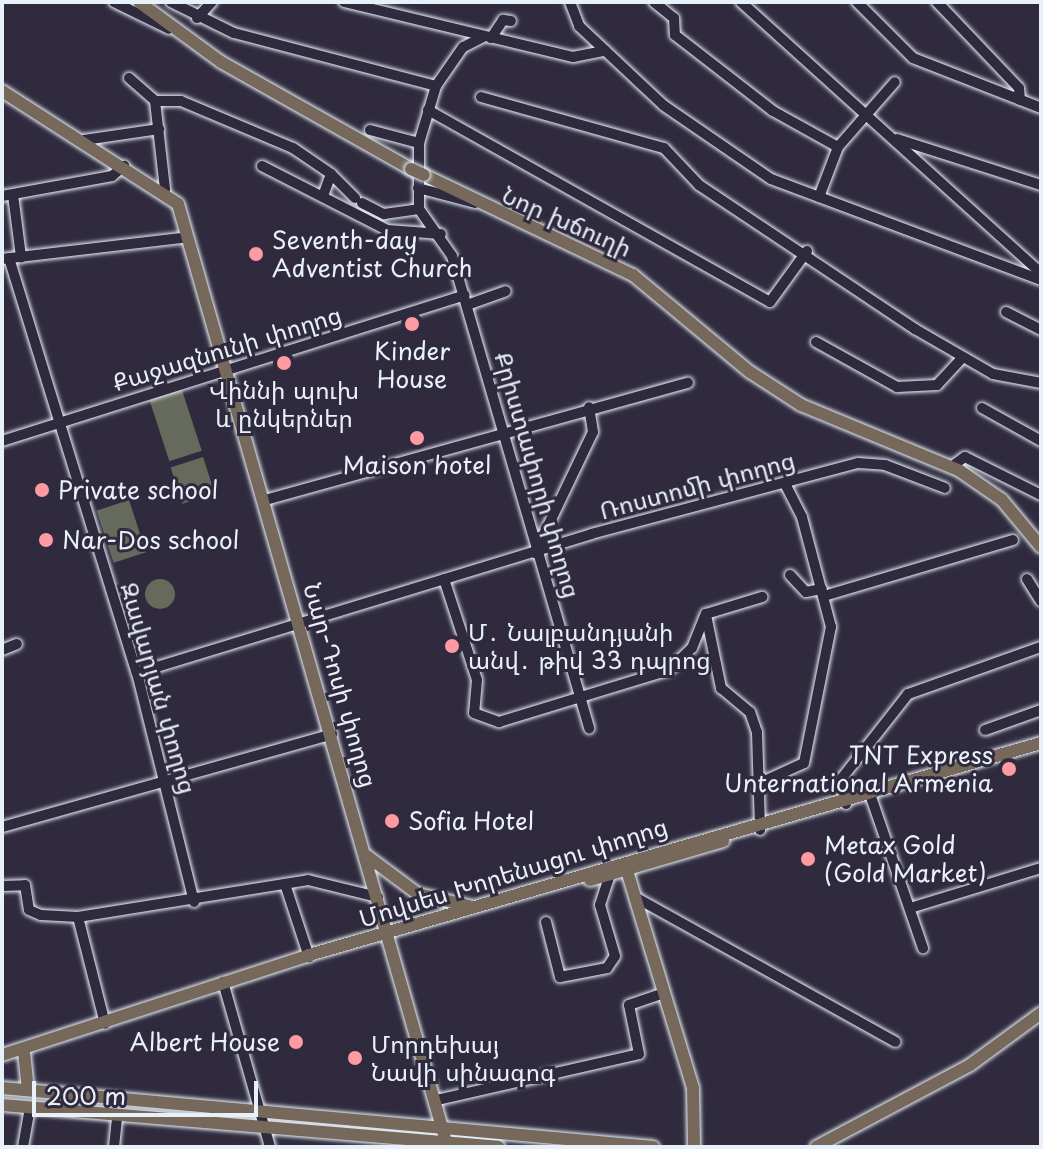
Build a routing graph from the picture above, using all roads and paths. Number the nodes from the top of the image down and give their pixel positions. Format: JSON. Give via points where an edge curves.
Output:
{"nodes":[{"id":1,"x":114,"y":2,"type":"edge"},
{"id":2,"x":139,"y":2,"type":"edge"},
{"id":3,"x":171,"y":2,"type":"edge"},
{"id":4,"x":212,"y":2,"type":"edge"},
{"id":5,"x":344,"y":2,"type":"edge"},
{"id":6,"x":570,"y":2,"type":"edge"},
{"id":7,"x":654,"y":2,"type":"edge"},
{"id":8,"x":741,"y":2,"type":"edge"},
{"id":9,"x":857,"y":2,"type":"edge"},
{"id":10,"x":937,"y":2,"type":"edge"},
{"id":11,"x":197,"y":18,"type":"junction"},
{"id":12,"x":511,"y":21,"type":"dead end"},
{"id":13,"x":169,"y":29,"type":"junction"},
{"id":14,"x":487,"y":38,"type":"junction"},
{"id":15,"x":605,"y":51,"type":"junction"},
{"id":16,"x":129,"y":78,"type":"dead end"},
{"id":17,"x":895,"y":82,"type":"dead end"},
{"id":18,"x":436,"y":86,"type":"junction"},
{"id":19,"x":2,"y":91,"type":"edge"},
{"id":20,"x":481,"y":97,"type":"dead end"},
{"id":21,"x":1020,"y":100,"type":"junction"},
{"id":22,"x":155,"y":101,"type":"junction"},
{"id":23,"x":1041,"y":108,"type":"edge"},
{"id":24,"x":428,"y":110,"type":"junction"},
{"id":25,"x":868,"y":120,"type":"junction"},
{"id":26,"x":159,"y":129,"type":"junction"},
{"id":27,"x":370,"y":130,"type":"dead end"},
{"id":28,"x":891,"y":137,"type":"junction"},
{"id":29,"x":84,"y":140,"type":"junction"},
{"id":30,"x":419,"y":143,"type":"junction"},
{"id":31,"x":838,"y":147,"type":"junction"},
{"id":32,"x":124,"y":166,"type":"junction"},
{"id":33,"x":262,"y":166,"type":"dead end"},
{"id":34,"x":331,"y":174,"type":"junction"},
{"id":35,"x":1041,"y":185,"type":"edge"},
{"id":36,"x":418,"y":188,"type":"junction"},
{"id":37,"x":165,"y":189,"type":"junction"},
{"id":38,"x":8,"y":195,"type":"edge"},
{"id":39,"x":323,"y":196,"type":"junction"},
{"id":40,"x":819,"y":197,"type":"junction"},
{"id":41,"x":475,"y":203,"type":"junction"},
{"id":42,"x":419,"y":209,"type":"junction"},
{"id":43,"x":441,"y":234,"type":"junction"},
{"id":44,"x":188,"y":237,"type":"junction"},
{"id":45,"x":807,"y":251,"type":"junction"},
{"id":46,"x":21,"y":257,"type":"junction"},
{"id":47,"x":6,"y":258,"type":"edge"},
{"id":48,"x":1041,"y":273,"type":"edge"},
{"id":49,"x":1041,"y":280,"type":"edge"},
{"id":50,"x":506,"y":291,"type":"dead end"},
{"id":51,"x":466,"y":300,"type":"junction"},
{"id":52,"x":1006,"y":312,"type":"dead end"},
{"id":53,"x":1041,"y":330,"type":"edge"},
{"id":54,"x":816,"y":342,"type":"dead end"},
{"id":55,"x":963,"y":357,"type":"junction"},
{"id":56,"x":226,"y":369,"type":"junction"},
{"id":57,"x":688,"y":383,"type":"dead end"},
{"id":58,"x":1041,"y":383,"type":"edge"},
{"id":59,"x":589,"y":407,"type":"junction"},
{"id":60,"x":982,"y":408,"type":"dead end"},
{"id":61,"x":63,"y":420,"type":"junction"},
{"id":62,"x":503,"y":432,"type":"junction"},
{"id":63,"x":2,"y":441,"type":"edge"},
{"id":64,"x":1041,"y":441,"type":"edge"},
{"id":65,"x":951,"y":467,"type":"junction"},
{"id":66,"x":785,"y":483,"type":"junction"},
{"id":67,"x":945,"y":488,"type":"dead end"},
{"id":68,"x":1041,"y":495,"type":"edge"},
{"id":69,"x":265,"y":500,"type":"junction"},
{"id":70,"x":1013,"y":540,"type":"dead end"},
{"id":71,"x":1041,"y":547,"type":"edge"},
{"id":72,"x":535,"y":553,"type":"junction"},
{"id":73,"x":790,"y":575,"type":"dead end"},
{"id":74,"x":444,"y":579,"type":"junction"},
{"id":75,"x":1027,"y":579,"type":"dead end"},
{"id":76,"x":823,"y":592,"type":"junction"},
{"id":77,"x":762,"y":597,"type":"dead end"},
{"id":78,"x":1041,"y":601,"type":"edge"},
{"id":79,"x":706,"y":614,"type":"junction"},
{"id":80,"x":300,"y":623,"type":"junction"},
{"id":81,"x":17,"y":644,"type":"dead end"},
{"id":82,"x":1041,"y":647,"type":"edge"},
{"id":83,"x":2,"y":650,"type":"edge"},
{"id":84,"x":137,"y":673,"type":"junction"},
{"id":85,"x":580,"y":698,"type":"junction"},
{"id":86,"x":1041,"y":710,"type":"edge"},
{"id":87,"x":589,"y":729,"type":"dead end"},
{"id":88,"x":985,"y":730,"type":"dead end"},
{"id":89,"x":332,"y":734,"type":"junction"},
{"id":90,"x":1041,"y":743,"type":"edge"},
{"id":91,"x":1041,"y":750,"type":"edge"},
{"id":92,"x":760,"y":783,"type":"junction"},
{"id":93,"x":166,"y":784,"type":"junction"},
{"id":94,"x":871,"y":797,"type":"junction"},
{"id":95,"x":845,"y":800,"type":"junction"},
{"id":96,"x":2,"y":827,"type":"edge"},
{"id":97,"x":758,"y":827,"type":"junction"},
{"id":98,"x":367,"y":856,"type":"junction"},
{"id":99,"x":626,"y":865,"type":"junction"},
{"id":100,"x":1041,"y":868,"type":"edge"},
{"id":101,"x":610,"y":874,"type":"junction"},
{"id":102,"x":285,"y":884,"type":"junction"},
{"id":103,"x":2,"y":886,"type":"edge"},
{"id":104,"x":378,"y":897,"type":"junction"},
{"id":105,"x":635,"y":897,"type":"junction"},
{"id":106,"x":194,"y":902,"type":"junction"},
{"id":107,"x":472,"y":907,"type":"junction"},
{"id":108,"x":910,"y":908,"type":"junction"},
{"id":109,"x":78,"y":917,"type":"junction"},
{"id":110,"x":546,"y":922,"type":"dead end"},
{"id":111,"x":390,"y":935,"type":"junction"},
{"id":112,"x":923,"y":948,"type":"dead end"},
{"id":113,"x":309,"y":956,"type":"junction"},
{"id":114,"x":224,"y":983,"type":"junction"},
{"id":115,"x":664,"y":993,"type":"junction"},
{"id":116,"x":1041,"y":1013,"type":"edge"},
{"id":117,"x":104,"y":1022,"type":"junction"},
{"id":118,"x":895,"y":1042,"type":"dead end"},
{"id":119,"x":24,"y":1052,"type":"junction"},
{"id":120,"x":2,"y":1058,"type":"edge"},
{"id":121,"x":2,"y":1088,"type":"edge"},
{"id":122,"x":28,"y":1090,"type":"junction"},
{"id":123,"x":437,"y":1100,"type":"junction"},
{"id":124,"x":2,"y":1105,"type":"edge"},
{"id":125,"x":30,"y":1108,"type":"junction"},
{"id":126,"x":261,"y":1111,"type":"junction"},
{"id":127,"x":117,"y":1116,"type":"junction"},
{"id":128,"x":265,"y":1129,"type":"junction"},
{"id":129,"x":446,"y":1139,"type":"edge"},
{"id":130,"x":23,"y":1147,"type":"edge"},
{"id":131,"x":114,"y":1147,"type":"edge"},
{"id":132,"x":270,"y":1147,"type":"edge"},
{"id":133,"x":498,"y":1147,"type":"edge"},
{"id":134,"x":653,"y":1147,"type":"edge"},
{"id":135,"x":694,"y":1147,"type":"edge"},
{"id":136,"x":816,"y":1147,"type":"edge"}],
"edges":[{"from":1,"to":13,"type":"street"},
{"from":2,"to":13,"type":"main road","name":"Նոր խճուղի"},
{"from":3,"to":11,"type":"street"},
{"from":4,"to":11,"type":"street"},
{"from":5,"to":14,"type":"street"},
{"from":6,"to":15,"type":"street","via":[[579,26]]},
{"from":7,"to":31,"type":"street","via":[[674,18],[675,35],[773,111]]},
{"from":8,"to":25,"type":"street"},
{"from":9,"to":21,"type":"street","via":[[913,58]]},
{"from":10,"to":21,"type":"street","via":[[1019,88]]},
{"from":11,"to":18,"type":"street"},
{"from":12,"to":14,"type":"street","via":[[503,20]]},
{"from":13,"to":41,"type":"main road","name":"Նոր խճուղի","bridge":true},
{"from":14,"to":15,"type":"street","via":[[581,58]]},
{"from":14,"to":18,"type":"street","via":[[463,47]]},
{"from":15,"to":40,"type":"street","via":[[688,126],[771,179]]},
{"from":16,"to":22,"type":"street"},
{"from":17,"to":25,"type":"street"},
{"from":18,"to":24,"type":"street"},
{"from":19,"to":29,"type":"main road"},
{"from":20,"to":45,"type":"street","via":[[664,148],[699,185]]},
{"from":21,"to":23,"type":"street"},
{"from":22,"to":26,"type":"street"},
{"from":22,"to":34,"type":"street","via":[[181,101],[263,131]]},
{"from":24,"to":30,"type":"street"},
{"from":24,"to":45,"type":"street","via":[[759,298],[776,301]]},
{"from":25,"to":28,"type":"street"},
{"from":25,"to":31,"type":"street"},
{"from":26,"to":29,"type":"street"},
{"from":26,"to":37,"type":"street"},
{"from":27,"to":30,"type":"street"},
{"from":28,"to":35,"type":"street"},
{"from":28,"to":48,"type":"street"},
{"from":29,"to":32,"type":"main road"},
{"from":30,"to":36,"type":"street"},
{"from":31,"to":40,"type":"street"},
{"from":32,"to":37,"type":"main road"},
{"from":32,"to":38,"type":"street","via":[[112,176]]},
{"from":33,"to":39,"type":"street"},
{"from":34,"to":39,"type":"street"},
{"from":34,"to":42,"type":"street","via":[[358,200],[384,214]]},
{"from":36,"to":41,"type":"street"},
{"from":36,"to":42,"type":"street"},
{"from":37,"to":44,"type":"main road","name":"Նար-Դոսի փողոց"},
{"from":38,"to":46,"type":"street"},
{"from":39,"to":43,"type":"street","via":[[387,230]]},
{"from":40,"to":49,"type":"street"},
{"from":41,"to":65,"type":"main road","name":"Նոր խճուղի","via":[[633,275],[750,372],[801,405]]},
{"from":42,"to":43,"type":"street","name":"Քրիստափորի փողոց"},
{"from":43,"to":51,"type":"street","name":"Քրիստափորի փողոց"},
{"from":44,"to":46,"type":"street"},
{"from":44,"to":56,"type":"main road","name":"Նար-Դոսի փողոց"},
{"from":45,"to":55,"type":"street"},
{"from":46,"to":47,"type":"street"},
{"from":47,"to":61,"type":"street","name":"Զավարյան փողոց"},
{"from":50,"to":51,"type":"street","name":"Քաջազնունի փողոց"},
{"from":51,"to":56,"type":"street","name":"Քաջազնունի փողոց"},
{"from":51,"to":62,"type":"street","name":"Քրիստափորի փողոց"},
{"from":52,"to":53,"type":"street"},
{"from":54,"to":55,"type":"street","via":[[897,387],[937,385]]},
{"from":55,"to":58,"type":"street","via":[[993,374]]},
{"from":56,"to":61,"type":"street","name":"Քաջազնունի փողոց"},
{"from":56,"to":69,"type":"main road","name":"Նար-Դոսի փողոց"},
{"from":57,"to":59,"type":"street"},
{"from":59,"to":62,"type":"street"},
{"from":59,"to":72,"type":"street","via":[[593,432]]},
{"from":60,"to":64,"type":"street"},
{"from":61,"to":63,"type":"street","name":"Քաջազնունի փողոց"},
{"from":61,"to":84,"type":"street","name":"Զավարյան փողոց"},
{"from":62,"to":69,"type":"street"},
{"from":62,"to":72,"type":"street","name":"Քրիստափորի փողոց"},
{"from":65,"to":68,"type":"street","via":[[961,455]]},
{"from":65,"to":71,"type":"main road","name":"Նոր խճուղի","via":[[1002,500]]},
{"from":66,"to":67,"type":"street","name":"Ռոստոմի փողոց","via":[[872,462]]},
{"from":66,"to":72,"type":"street","name":"Ռոստոմի փողոց"},
{"from":66,"to":76,"type":"street"},
{"from":69,"to":80,"type":"main road","name":"Նար-Դոսի փողոց"},
{"from":70,"to":76,"type":"street"},
{"from":72,"to":74,"type":"street","name":"Ռոստոմի փողոց"},
{"from":72,"to":85,"type":"street","name":"Քրիստափորի փողոց"},
{"from":73,"to":76,"type":"street","via":[[806,592]]},
{"from":74,"to":80,"type":"street","name":"Ռոստոմի փողոց"},
{"from":74,"to":85,"type":"street","via":[[477,680],[474,713],[499,722]]},
{"from":75,"to":78,"type":"street"},
{"from":76,"to":92,"type":"street","via":[[831,627],[805,758]]},
{"from":77,"to":79,"type":"street"},
{"from":79,"to":85,"type":"street","via":[[692,648],[669,670]]},
{"from":79,"to":92,"type":"street","via":[[721,688],[750,712],[757,732]]},
{"from":80,"to":84,"type":"street","name":"Ռոստոմի փողոց"},
{"from":80,"to":89,"type":"main road","name":"Նար-Դոսի փողոց"},
{"from":81,"to":83,"type":"street"},
{"from":82,"to":95,"type":"street","via":[[908,694],[845,772]]},
{"from":84,"to":93,"type":"street","name":"Զավարյան փողոց"},
{"from":85,"to":87,"type":"street","name":"Քրիստափորի փողոց"},
{"from":86,"to":88,"type":"street"},
{"from":89,"to":93,"type":"street"},
{"from":89,"to":98,"type":"main road","name":"Նար-Դոսի փողոց"},
{"from":90,"to":95,"type":"main road","name":"Մովսես Խորենացու փողոց"},
{"from":91,"to":94,"type":"main road","name":"Մովսես Խորենացու փողոց"},
{"from":92,"to":97,"type":"street"},
{"from":93,"to":96,"type":"street"},
{"from":93,"to":106,"type":"street","name":"Զավարյան փողոց"},
{"from":94,"to":95,"type":"main road","name":"Մովսես Խորենացու փողոց"},
{"from":94,"to":108,"type":"street"},
{"from":95,"to":97,"type":"main road","name":"Մովսես Խորենացու փողոց"},
{"from":97,"to":99,"type":"main road","name":"Մովսես Խորենացու փողոց"},
{"from":98,"to":104,"type":"main road","name":"Նար-Դոսի փողոց"},
{"from":98,"to":107,"type":"main road","via":[[418,894]]},
{"from":99,"to":101,"type":"main road","name":"Մովսես Խորենացու փողոց"},
{"from":99,"to":105,"type":"main road"},
{"from":99,"to":107,"type":"main road","name":"Մովսես Խորենացու փողոց"},
{"from":100,"to":108,"type":"street"},
{"from":101,"to":110,"type":"street","via":[[600,905],[615,956],[607,968],[560,977]]},
{"from":101,"to":111,"type":"main road","name":"Մովսես Խորենացու փողոց"},
{"from":102,"to":104,"type":"street","via":[[314,880]]},
{"from":102,"to":106,"type":"street"},
{"from":102,"to":113,"type":"street"},
{"from":103,"to":109,"type":"street","via":[[25,885],[29,910],[41,915]]},
{"from":104,"to":111,"type":"main road","name":"Նար-Դոսի փողոց"},
{"from":105,"to":115,"type":"main road"},
{"from":105,"to":118,"type":"street"},
{"from":106,"to":109,"type":"street"},
{"from":107,"to":111,"type":"main road","name":"Մովսես Խորենացու փողոց"},
{"from":108,"to":112,"type":"street"},
{"from":109,"to":117,"type":"street"},
{"from":111,"to":113,"type":"main road","name":"Մովսես Խորենացու փողոց"},
{"from":111,"to":123,"type":"main road","name":"Նար-Դոսի փողոց"},
{"from":113,"to":114,"type":"main road","name":"Մովսես Խորենացու փողոց"},
{"from":114,"to":117,"type":"main road","name":"Մովսես Խորենացու փողոց"},
{"from":114,"to":126,"type":"street"},
{"from":115,"to":123,"type":"street","via":[[629,1005],[639,1054]]},
{"from":115,"to":135,"type":"main road","via":[[693,1088]]},
{"from":116,"to":136,"type":"main road","via":[[970,1065]]},
{"from":117,"to":119,"type":"main road","name":"Մովսես Խորենացու փողոց"},
{"from":117,"to":120,"type":"main road","name":"Մովսես Խորենացու փողոց"},
{"from":119,"to":120,"type":"main road","name":"Մովսես Խորենացու փողոց"},
{"from":119,"to":122,"type":"main road"},
{"from":121,"to":122,"type":"main road"},
{"from":122,"to":126,"type":"main road"},
{"from":123,"to":129,"type":"main road","name":"Նար-Դոսի փողոց"},
{"from":124,"to":125,"type":"main road"},
{"from":125,"to":127,"type":"main road"},
{"from":125,"to":130,"type":"street"},
{"from":126,"to":128,"type":"street"},
{"from":126,"to":129,"type":"main road"},
{"from":127,"to":128,"type":"main road"},
{"from":127,"to":131,"type":"street"},
{"from":128,"to":129,"type":"main road"},
{"from":128,"to":132,"type":"street"},
{"from":129,"to":133,"type":"main road"},
{"from":129,"to":134,"type":"main road"}]}
